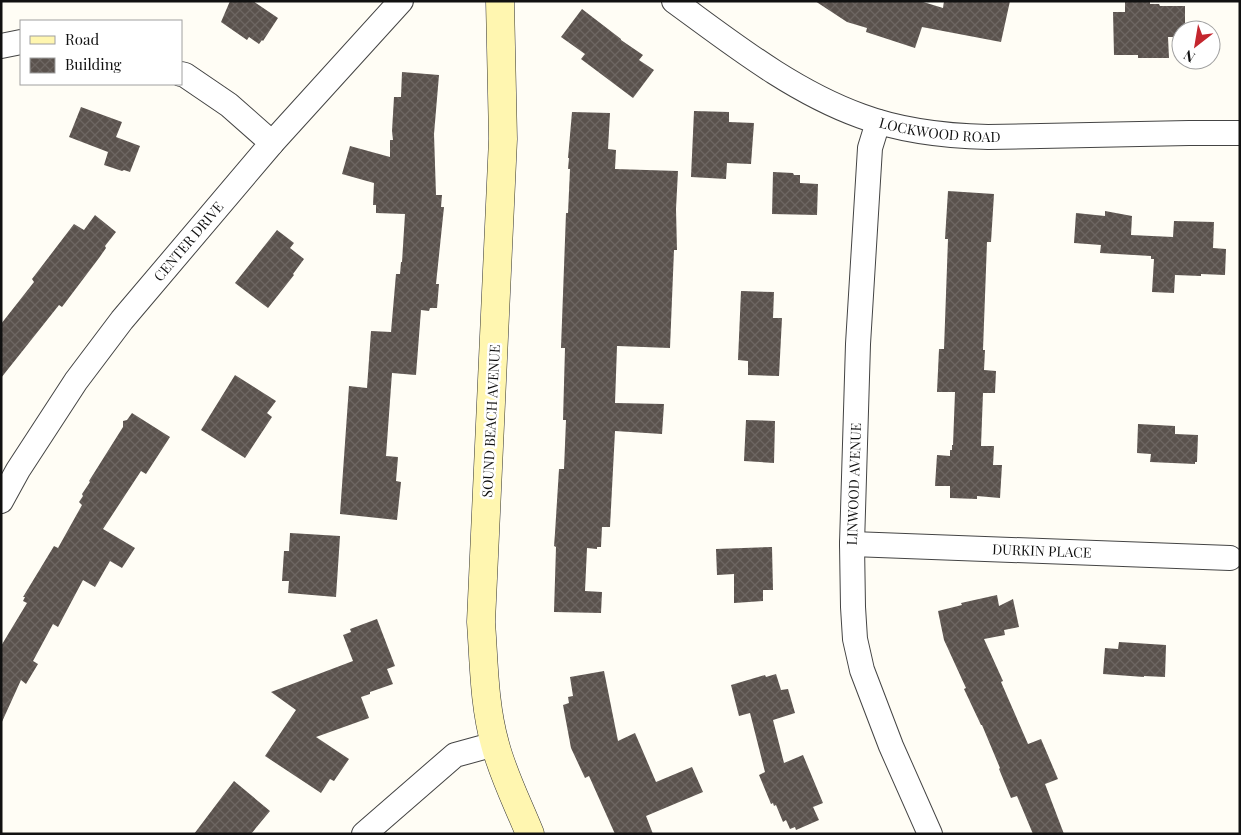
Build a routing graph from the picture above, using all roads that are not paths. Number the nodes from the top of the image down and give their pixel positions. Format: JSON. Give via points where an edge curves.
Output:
{"nodes":[{"id":1,"x":400,"y":1,"type":"edge"},
{"id":2,"x":500,"y":1,"type":"edge"},
{"id":3,"x":674,"y":1,"type":"edge"},
{"id":4,"x":20,"y":42,"type":"edge"},
{"id":5,"x":1,"y":46,"type":"edge"},
{"id":6,"x":182,"y":74,"type":"edge"},
{"id":7,"x":878,"y":122,"type":"junction"},
{"id":8,"x":1240,"y":133,"type":"edge"},
{"id":9,"x":272,"y":143,"type":"junction"},
{"id":10,"x":1,"y":501,"type":"edge"},
{"id":11,"x":852,"y":544,"type":"junction"},
{"id":12,"x":1230,"y":558,"type":"dead end"},
{"id":13,"x":495,"y":744,"type":"junction"},
{"id":14,"x":364,"y":834,"type":"edge"},
{"id":15,"x":530,"y":834,"type":"edge"},
{"id":16,"x":930,"y":834,"type":"edge"}],
"edges":[{"from":1,"to":9,"type":"street","name":"CENTER DRIVE"},
{"from":2,"to":13,"type":"street","name":"SOUND BEACH AVENUE","via":[[502,148],[481,622],[486,698]]},
{"from":3,"to":7,"type":"street","name":"LOCKWOOD ROAD","via":[[750,56],[801,87]]},
{"from":4,"to":5,"type":"street"},
{"from":6,"to":9,"type":"street","via":[[229,105]]},
{"from":7,"to":8,"type":"street","name":"LOCKWOOD ROAD","via":[[913,130],[972,136]]},
{"from":7,"to":11,"type":"street","name":"LINWOOD AVENUE","via":[[870,148],[859,324]]},
{"from":9,"to":10,"type":"street","name":"CENTER DRIVE","via":[[122,320],[76,381]]},
{"from":11,"to":12,"type":"street","name":"DURKIN PLACE"},
{"from":11,"to":16,"type":"street","name":"LINWOOD AVENUE","via":[[855,639],[862,670]]},
{"from":13,"to":14,"type":"street","via":[[455,755]]},
{"from":13,"to":15,"type":"street","name":"SOUND BEACH AVENUE"}]}
